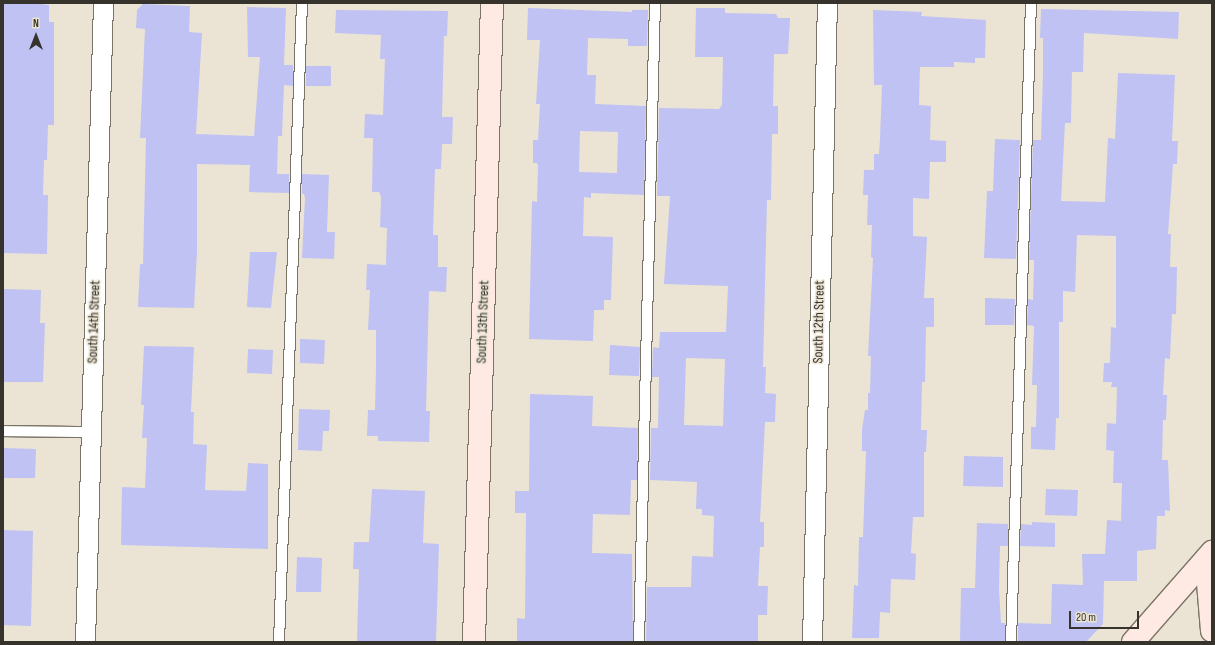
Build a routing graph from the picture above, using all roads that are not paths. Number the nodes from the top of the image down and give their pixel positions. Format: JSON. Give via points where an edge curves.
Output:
{"nodes":[{"id":1,"x":103,"y":3,"type":"edge"},
{"id":2,"x":302,"y":3,"type":"edge"},
{"id":3,"x":492,"y":3,"type":"edge"},
{"id":4,"x":655,"y":3,"type":"edge"},
{"id":5,"x":827,"y":3,"type":"edge"},
{"id":6,"x":1031,"y":3,"type":"edge"},
{"id":7,"x":3,"y":431,"type":"edge"},
{"id":8,"x":91,"y":432,"type":"junction"},
{"id":9,"x":1209,"y":556,"type":"edge"},
{"id":10,"x":1212,"y":632,"type":"edge"},
{"id":11,"x":85,"y":642,"type":"edge"},
{"id":12,"x":279,"y":642,"type":"edge"},
{"id":13,"x":474,"y":642,"type":"edge"},
{"id":14,"x":639,"y":642,"type":"edge"},
{"id":15,"x":812,"y":642,"type":"edge"},
{"id":16,"x":1011,"y":642,"type":"edge"},
{"id":17,"x":1134,"y":642,"type":"edge"}],
"edges":[{"from":1,"to":8,"type":"street","name":"South 14th Street"},
{"from":2,"to":12,"type":"lane"},
{"from":3,"to":13,"type":"street","name":"South 13th Street"},
{"from":4,"to":14,"type":"lane"},
{"from":5,"to":15,"type":"street","name":"South 12th Street"},
{"from":6,"to":16,"type":"lane"},
{"from":7,"to":8,"type":"lane"},
{"from":8,"to":11,"type":"street","name":"South 14th Street"},
{"from":9,"to":10,"type":"street"},
{"from":9,"to":17,"type":"street"}]}
